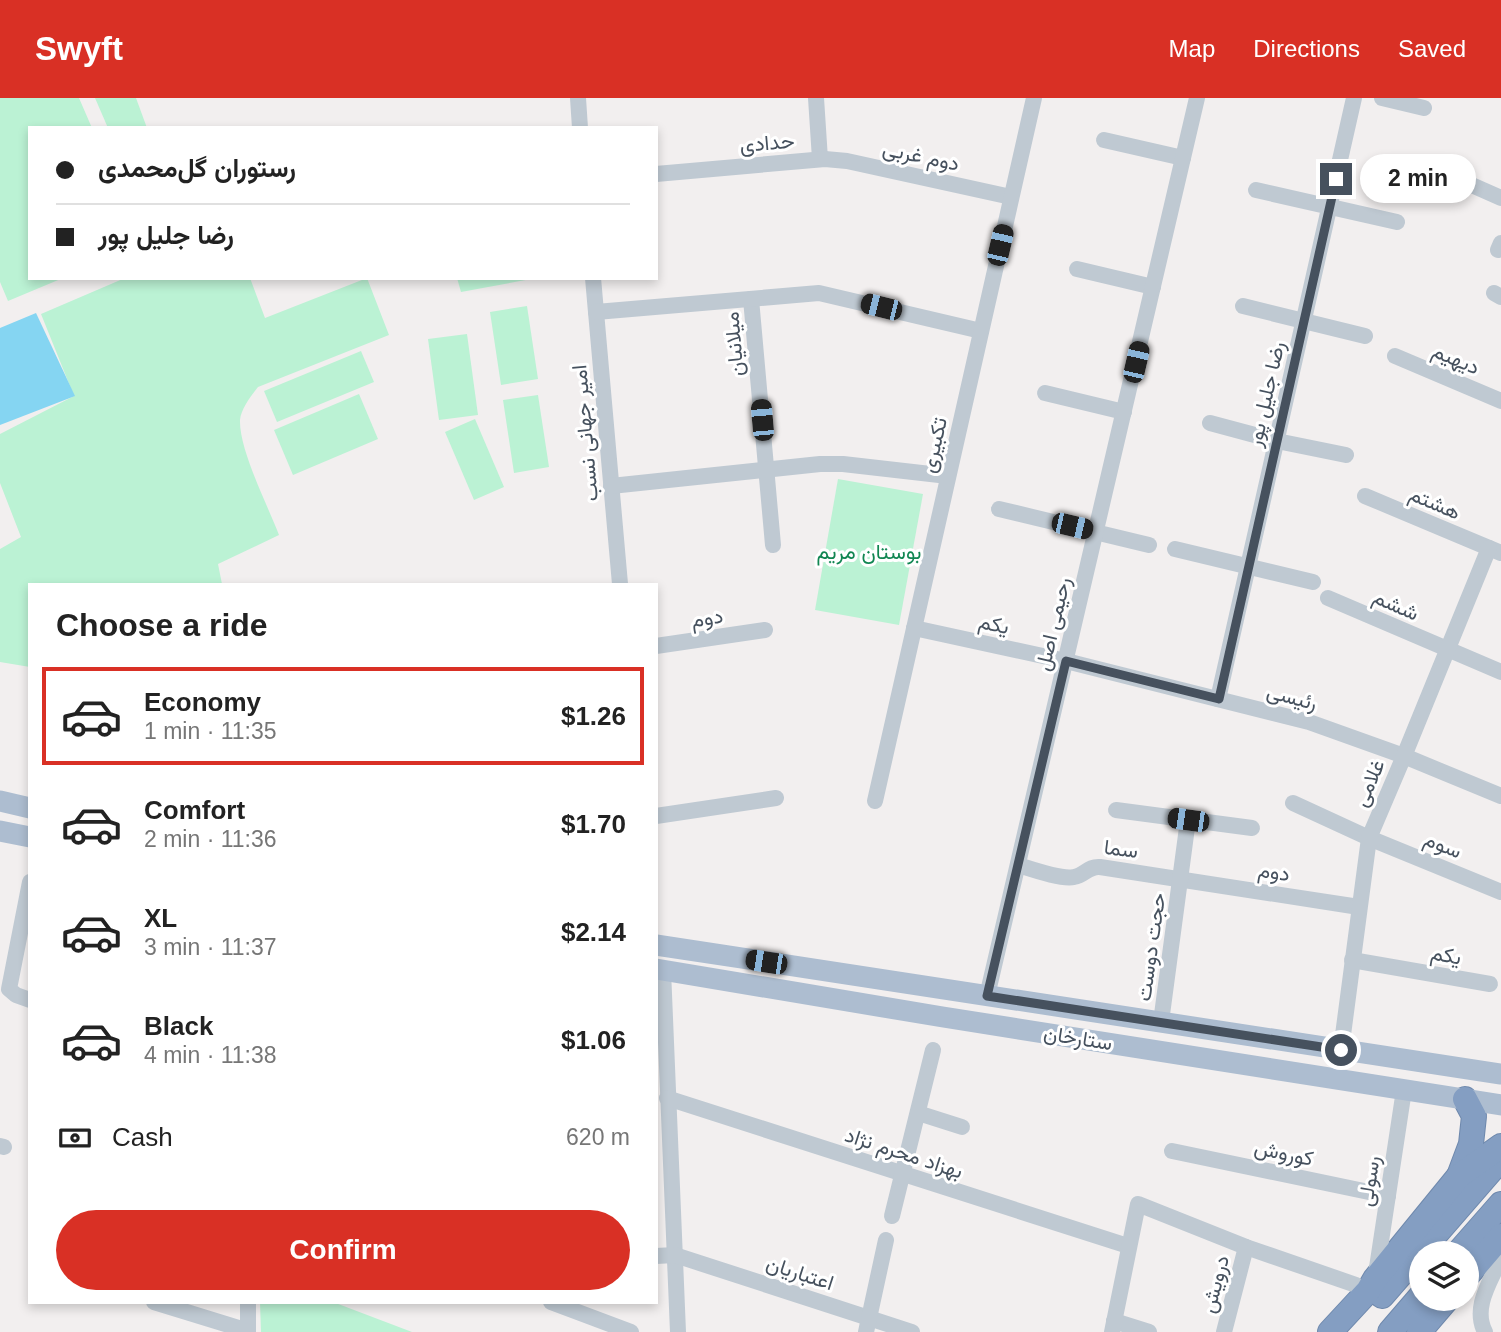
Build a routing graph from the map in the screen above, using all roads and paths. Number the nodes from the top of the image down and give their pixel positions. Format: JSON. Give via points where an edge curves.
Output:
{"nodes":[{"id":1,"x":578,"y":98,"type":"edge"},
{"id":2,"x":816,"y":98,"type":"edge"},
{"id":3,"x":1034,"y":98,"type":"edge"},
{"id":4,"x":1197,"y":98,"type":"edge"},
{"id":5,"x":1354,"y":98,"type":"edge"},
{"id":6,"x":1382,"y":98,"type":"edge"},
{"id":7,"x":1424,"y":108,"type":"dead end"},
{"id":8,"x":580,"y":126,"type":"edge"},
{"id":9,"x":1104,"y":140,"type":"dead end"},
{"id":10,"x":1183,"y":158,"type":"junction"},
{"id":11,"x":820,"y":159,"type":"junction"},
{"id":12,"x":1431,"y":167,"type":"dead end"},
{"id":13,"x":658,"y":174,"type":"edge"},
{"id":14,"x":1256,"y":190,"type":"dead end"},
{"id":15,"x":1012,"y":197,"type":"junction"},
{"id":16,"x":1501,"y":198,"type":"edge"},
{"id":17,"x":1330,"y":206,"type":"junction"},
{"id":18,"x":1397,"y":222,"type":"dead end"},
{"id":19,"x":1077,"y":269,"type":"dead end"},
{"id":20,"x":593,"y":280,"type":"edge"},
{"id":21,"x":1153,"y":287,"type":"junction"},
{"id":22,"x":751,"y":299,"type":"junction"},
{"id":23,"x":1243,"y":306,"type":"dead end"},
{"id":24,"x":596,"y":312,"type":"junction"},
{"id":25,"x":1304,"y":321,"type":"junction"},
{"id":26,"x":981,"y":331,"type":"junction"},
{"id":27,"x":1365,"y":336,"type":"dead end"},
{"id":28,"x":1395,"y":356,"type":"dead end"},
{"id":29,"x":1045,"y":393,"type":"dead end"},
{"id":30,"x":1501,"y":401,"type":"edge"},
{"id":31,"x":1124,"y":412,"type":"junction"},
{"id":32,"x":1210,"y":423,"type":"dead end"},
{"id":33,"x":1277,"y":441,"type":"junction"},
{"id":34,"x":1346,"y":455,"type":"dead end"},
{"id":35,"x":767,"y":468,"type":"junction"},
{"id":36,"x":948,"y":476,"type":"junction"},
{"id":37,"x":611,"y":486,"type":"junction"},
{"id":38,"x":1365,"y":496,"type":"dead end"},
{"id":39,"x":999,"y":509,"type":"dead end"},
{"id":40,"x":1096,"y":532,"type":"junction"},
{"id":41,"x":773,"y":545,"type":"dead end"},
{"id":42,"x":1149,"y":545,"type":"dead end"},
{"id":43,"x":1175,"y":549,"type":"dead end"},
{"id":44,"x":1495,"y":550,"type":"edge"},
{"id":45,"x":1248,"y":567,"type":"junction"},
{"id":46,"x":1313,"y":582,"type":"dead end"},
{"id":47,"x":620,"y":583,"type":"edge"},
{"id":48,"x":1328,"y":598,"type":"dead end"},
{"id":49,"x":914,"y":628,"type":"junction"},
{"id":50,"x":765,"y":630,"type":"dead end"},
{"id":51,"x":658,"y":646,"type":"edge"},
{"id":52,"x":1447,"y":650,"type":"junction"},
{"id":53,"x":1066,"y":661,"type":"junction"},
{"id":54,"x":1501,"y":672,"type":"edge"},
{"id":55,"x":1219,"y":699,"type":"junction"},
{"id":56,"x":1404,"y":756,"type":"junction"},
{"id":57,"x":1501,"y":796,"type":"edge"},
{"id":58,"x":776,"y":798,"type":"dead end"},
{"id":59,"x":875,"y":801,"type":"dead end"},
{"id":60,"x":0,"y":802,"type":"edge"},
{"id":61,"x":1293,"y":803,"type":"dead end"},
{"id":62,"x":28,"y":808,"type":"edge"},
{"id":63,"x":1116,"y":810,"type":"dead end"},
{"id":64,"x":658,"y":816,"type":"edge"},
{"id":65,"x":1188,"y":820,"type":"junction"},
{"id":66,"x":1252,"y":828,"type":"dead end"},
{"id":67,"x":0,"y":831,"type":"edge"},
{"id":68,"x":28,"y":837,"type":"edge"},
{"id":69,"x":1368,"y":838,"type":"junction"},
{"id":70,"x":1018,"y":865,"type":"junction"},
{"id":71,"x":1182,"y":879,"type":"junction"},
{"id":72,"x":28,"y":892,"type":"edge"},
{"id":73,"x":1501,"y":892,"type":"edge"},
{"id":74,"x":1359,"y":907,"type":"junction"},
{"id":75,"x":658,"y":945,"type":"edge"},
{"id":76,"x":1352,"y":960,"type":"junction"},
{"id":77,"x":660,"y":970,"type":"edge"},
{"id":78,"x":1490,"y":984,"type":"dead end"},
{"id":79,"x":987,"y":996,"type":"junction"},
{"id":80,"x":28,"y":999,"type":"edge"},
{"id":81,"x":1161,"y":1022,"type":"junction"},
{"id":82,"x":933,"y":1050,"type":"dead end"},
{"id":83,"x":1341,"y":1050,"type":"junction"},
{"id":84,"x":1501,"y":1074,"type":"edge"},
{"id":85,"x":1404,"y":1090,"type":"junction"},
{"id":86,"x":667,"y":1098,"type":"junction"},
{"id":87,"x":1465,"y":1099,"type":"junction"},
{"id":88,"x":1501,"y":1105,"type":"edge"},
{"id":89,"x":918,"y":1113,"type":"junction"},
{"id":90,"x":962,"y":1127,"type":"dead end"},
{"id":91,"x":663,"y":1137,"type":"edge"},
{"id":92,"x":1501,"y":1146,"type":"edge"},
{"id":93,"x":1172,"y":1151,"type":"dead end"},
{"id":94,"x":1501,"y":1159,"type":"edge"},
{"id":95,"x":902,"y":1175,"type":"junction"},
{"id":96,"x":1459,"y":1177,"type":"junction"},
{"id":97,"x":1388,"y":1196,"type":"junction"},
{"id":98,"x":1501,"y":1203,"type":"edge"},
{"id":99,"x":892,"y":1216,"type":"dead end"},
{"id":100,"x":1501,"y":1236,"type":"edge"},
{"id":101,"x":886,"y":1240,"type":"dead end"},
{"id":102,"x":1468,"y":1241,"type":"edge"},
{"id":103,"x":1128,"y":1246,"type":"junction"},
{"id":104,"x":1246,"y":1247,"type":"junction"},
{"id":105,"x":675,"y":1255,"type":"junction"},
{"id":106,"x":658,"y":1256,"type":"edge"},
{"id":107,"x":1501,"y":1257,"type":"edge"},
{"id":108,"x":1479,"y":1262,"type":"edge"},
{"id":109,"x":1366,"y":1282,"type":"junction"},
{"id":110,"x":160,"y":1304,"type":"edge"},
{"id":111,"x":248,"y":1304,"type":"edge"},
{"id":112,"x":556,"y":1304,"type":"edge"},
{"id":113,"x":1409,"y":1310,"type":"edge"},
{"id":114,"x":1437,"y":1311,"type":"edge"},
{"id":115,"x":868,"y":1325,"type":"edge"},
{"id":116,"x":1113,"y":1327,"type":"edge"},
{"id":117,"x":248,"y":1332,"type":"edge"},
{"id":118,"x":631,"y":1332,"type":"edge"},
{"id":119,"x":678,"y":1332,"type":"edge"},
{"id":120,"x":912,"y":1332,"type":"edge"},
{"id":121,"x":1149,"y":1332,"type":"edge"},
{"id":122,"x":1224,"y":1332,"type":"edge"},
{"id":123,"x":1330,"y":1332,"type":"edge"},
{"id":124,"x":1351,"y":1332,"type":"edge"},
{"id":125,"x":1390,"y":1332,"type":"edge"},
{"id":126,"x":1419,"y":1332,"type":"edge"},
{"id":127,"x":1485,"y":1332,"type":"edge"}],
"edges":[{"from":1,"to":8,"type":"street"},
{"from":2,"to":11,"type":"street","name":"حدادی"},
{"from":3,"to":15,"type":"street","name":"تکبیری"},
{"from":4,"to":10,"type":"street","name":"رحیمی اصل"},
{"from":5,"to":17,"type":"street","name":"رضا جلیل پور"},
{"from":6,"to":7,"type":"street"},
{"from":9,"to":10,"type":"street"},
{"from":10,"to":21,"type":"street","name":"رحیمی اصل"},
{"from":11,"to":13,"type":"street","name":"حدادی"},
{"from":11,"to":15,"type":"street","name":"دوم غربی"},
{"from":12,"to":16,"type":"street"},
{"from":14,"to":17,"type":"street"},
{"from":15,"to":26,"type":"street","name":"تکبیری"},
{"from":17,"to":18,"type":"street"},
{"from":17,"to":25,"type":"street","name":"رضا جلیل پور"},
{"from":19,"to":21,"type":"street"},
{"from":20,"to":24,"type":"street","name":"امیر جهانی نسب"},
{"from":21,"to":31,"type":"street","name":"رحیمی اصل"},
{"from":22,"to":24,"type":"street"},
{"from":22,"to":26,"type":"street","via":[[831,295]]},
{"from":22,"to":35,"type":"street","name":"میلانیان"},
{"from":23,"to":25,"type":"street"},
{"from":24,"to":37,"type":"street","name":"امیر جهانی نسب"},
{"from":25,"to":27,"type":"street"},
{"from":25,"to":33,"type":"street","name":"رضا جلیل پور"},
{"from":26,"to":36,"type":"street","name":"تکبیری"},
{"from":28,"to":30,"type":"street","name":"دیهیم"},
{"from":29,"to":31,"type":"street"},
{"from":31,"to":40,"type":"street","name":"رحیمی اصل"},
{"from":32,"to":33,"type":"street"},
{"from":33,"to":34,"type":"street"},
{"from":33,"to":45,"type":"street","name":"رضا جلیل پور"},
{"from":35,"to":36,"type":"street","via":[[843,464]]},
{"from":35,"to":37,"type":"street"},
{"from":35,"to":41,"type":"street","name":"میلانیان"},
{"from":36,"to":49,"type":"street","name":"تکبیری"},
{"from":37,"to":47,"type":"street","name":"امیر جهانی نسب"},
{"from":38,"to":44,"type":"street","name":"هشتم"},
{"from":39,"to":40,"type":"street"},
{"from":40,"to":42,"type":"street"},
{"from":40,"to":53,"type":"street","name":"رحیمی اصل"},
{"from":43,"to":45,"type":"street"},
{"from":44,"to":52,"type":"street","name":"غلامی"},
{"from":45,"to":46,"type":"street"},
{"from":45,"to":55,"type":"street","name":"رضا جلیل پور"},
{"from":48,"to":52,"type":"street","name":"ششم"},
{"from":49,"to":53,"type":"street","name":"یکم"},
{"from":49,"to":59,"type":"street","name":"تکبیری"},
{"from":50,"to":51,"type":"street","name":"دوم"},
{"from":52,"to":54,"type":"street","name":"ششم"},
{"from":52,"to":56,"type":"street","name":"غلامی"},
{"from":53,"to":55,"type":"street","name":"رئیسی"},
{"from":53,"to":70,"type":"street","name":"رحیمی اصل"},
{"from":55,"to":56,"type":"street","name":"رئیسی","via":[[1315,724]]},
{"from":56,"to":57,"type":"street","name":"رئیسی"},
{"from":56,"to":69,"type":"street","name":"غلامی"},
{"from":58,"to":64,"type":"street"},
{"from":60,"to":62,"type":"main road"},
{"from":61,"to":69,"type":"street","name":"سوم"},
{"from":63,"to":65,"type":"street"},
{"from":65,"to":66,"type":"street"},
{"from":65,"to":71,"type":"street","name":"حجت دوست"},
{"from":67,"to":68,"type":"main road"},
{"from":69,"to":73,"type":"street","name":"سوم"},
{"from":69,"to":74,"type":"street","name":"غلامی"},
{"from":70,"to":71,"type":"street","name":"سما","via":[[1068,878],[1094,866]]},
{"from":70,"to":79,"type":"street","name":"رحیمی اصل"},
{"from":71,"to":74,"type":"street","name":"دوم"},
{"from":71,"to":81,"type":"street","name":"حجت دوست"},
{"from":72,"to":80,"type":"street","via":[[9,989]]},
{"from":74,"to":76,"type":"street","name":"غلامی"},
{"from":75,"to":79,"type":"main road","name":"ستارخان"},
{"from":76,"to":78,"type":"street","name":"یکم"},
{"from":76,"to":83,"type":"street","name":"غلامی"},
{"from":77,"to":85,"type":"main road","name":"ستارخان"},
{"from":77,"to":86,"type":"street"},
{"from":79,"to":81,"type":"main road","name":"ستارخان"},
{"from":81,"to":83,"type":"main road","name":"ستارخان"},
{"from":82,"to":89,"type":"street"},
{"from":83,"to":84,"type":"main road","name":"ستارخان"},
{"from":85,"to":87,"type":"main road","name":"ستارخان"},
{"from":85,"to":97,"type":"street","name":"رسولی"},
{"from":86,"to":91,"type":"street"},
{"from":86,"to":95,"type":"street","name":"بهزاد محرم نژاد"},
{"from":87,"to":88,"type":"main road","name":"ستارخان"},
{"from":87,"to":96,"type":"highway","via":[[1474,1116],[1471,1144]]},
{"from":89,"to":90,"type":"street"},
{"from":89,"to":95,"type":"street"},
{"from":91,"to":105,"type":"street"},
{"from":92,"to":96,"type":"highway"},
{"from":93,"to":97,"type":"street","name":"کوروش"},
{"from":94,"to":124,"type":"highway"},
{"from":95,"to":99,"type":"street"},
{"from":95,"to":103,"type":"street","name":"بهزاد محرم نژاد"},
{"from":96,"to":109,"type":"highway"},
{"from":97,"to":109,"type":"street","name":"رسولی"},
{"from":98,"to":102,"type":"highway"},
{"from":100,"to":108,"type":"highway"},
{"from":101,"to":115,"type":"street"},
{"from":103,"to":104,"type":"street","via":[[1138,1204]]},
{"from":103,"to":116,"type":"street"},
{"from":104,"to":109,"type":"street"},
{"from":104,"to":122,"type":"street","name":"درویش"},
{"from":105,"to":106,"type":"street"},
{"from":105,"to":115,"type":"street","name":"اعتباریان"},
{"from":105,"to":119,"type":"street"},
{"from":107,"to":127,"type":"street","via":[[1481,1304]]},
{"from":109,"to":123,"type":"highway","via":[[1368,1291]]},
{"from":110,"to":117,"type":"street"},
{"from":111,"to":117,"type":"street"},
{"from":112,"to":118,"type":"street"},
{"from":113,"to":125,"type":"highway"},
{"from":114,"to":126,"type":"highway"},
{"from":115,"to":120,"type":"street","name":"اعتباریان"},
{"from":116,"to":121,"type":"street"}]}
